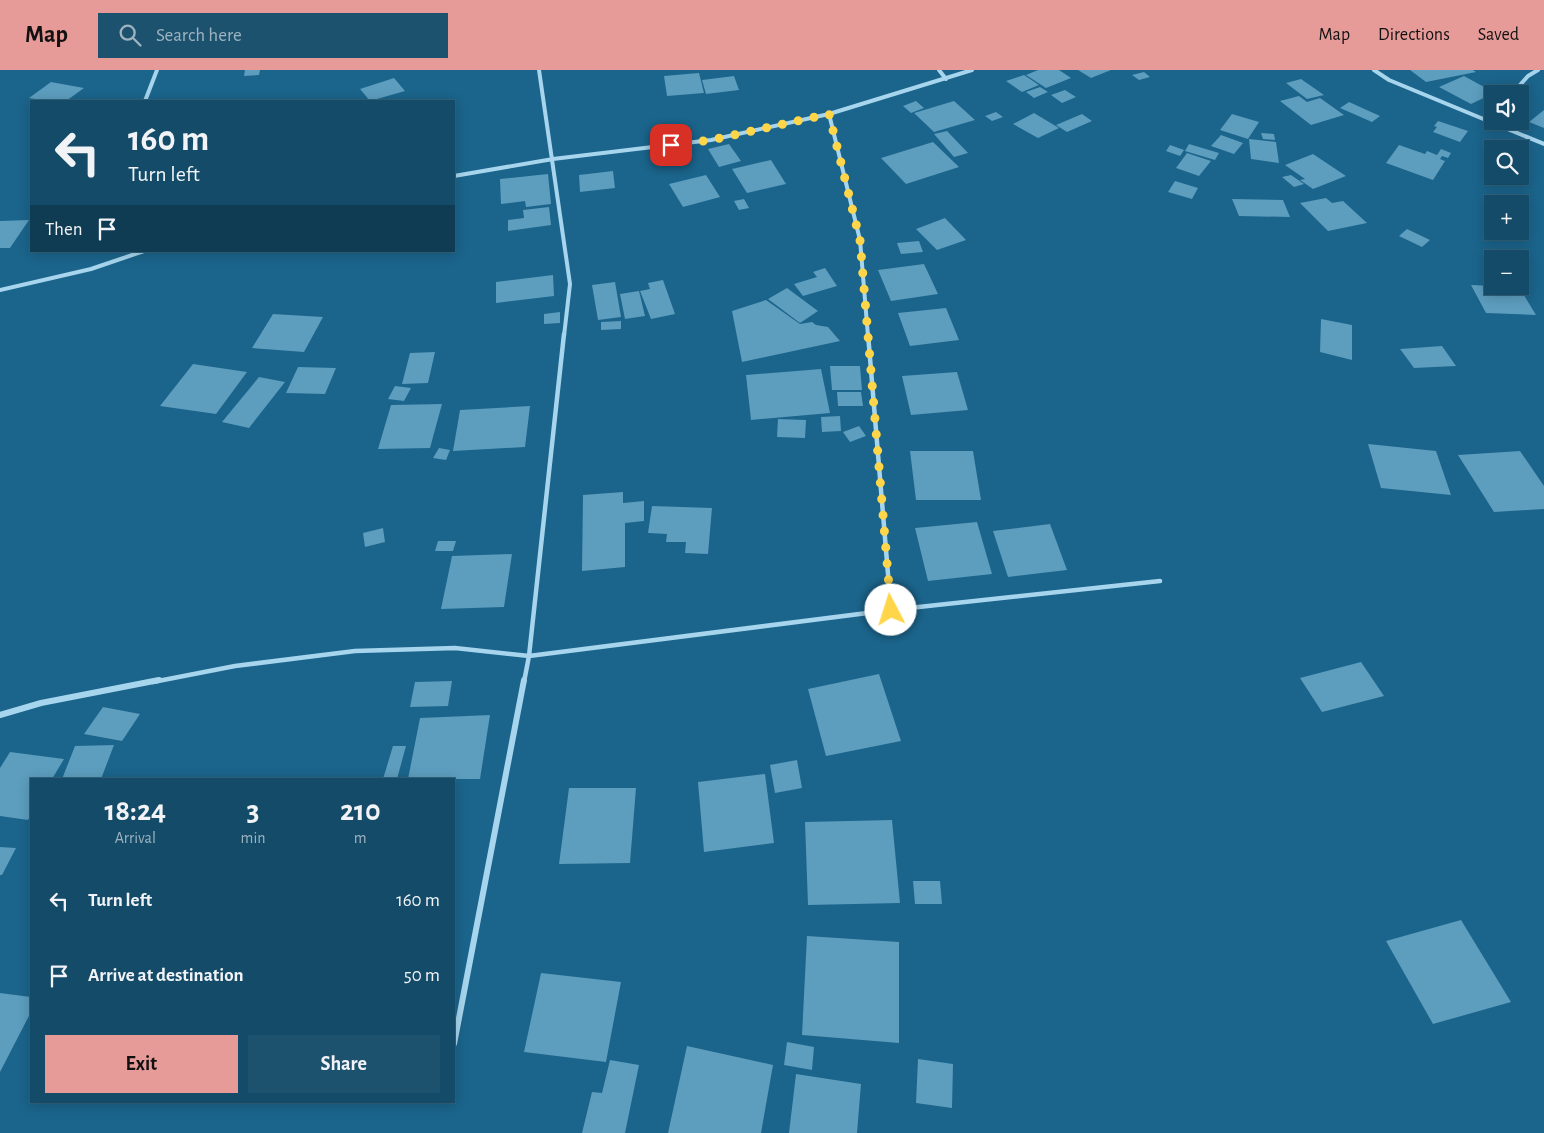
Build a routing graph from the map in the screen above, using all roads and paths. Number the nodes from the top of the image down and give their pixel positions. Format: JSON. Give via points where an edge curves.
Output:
{"nodes":[{"id":1,"x":157,"y":70,"type":"edge"},
{"id":2,"x":539,"y":70,"type":"edge"},
{"id":3,"x":939,"y":70,"type":"edge"},
{"id":4,"x":972,"y":70,"type":"edge"},
{"id":5,"x":1374,"y":70,"type":"edge"},
{"id":6,"x":1538,"y":70,"type":"edge"},
{"id":7,"x":946,"y":79,"type":"junction"},
{"id":8,"x":1520,"y":85,"type":"edge"},
{"id":9,"x":145,"y":100,"type":"edge"},
{"id":10,"x":829,"y":114,"type":"junction"},
{"id":11,"x":1484,"y":120,"type":"edge"},
{"id":12,"x":1509,"y":130,"type":"edge"},
{"id":13,"x":1544,"y":144,"type":"edge"},
{"id":14,"x":553,"y":159,"type":"junction"},
{"id":15,"x":455,"y":176,"type":"edge"},
{"id":16,"x":141,"y":252,"type":"edge"},
{"id":17,"x":0,"y":290,"type":"edge"},
{"id":18,"x":1160,"y":582,"type":"dead end"},
{"id":19,"x":891,"y":610,"type":"junction"},
{"id":20,"x":529,"y":656,"type":"junction"},
{"id":21,"x":0,"y":715,"type":"edge"},
{"id":22,"x":455,"y":1039,"type":"edge"}],
"edges":[{"from":1,"to":9,"type":"street"},
{"from":2,"to":14,"type":"street"},
{"from":3,"to":7,"type":"street"},
{"from":4,"to":7,"type":"street"},
{"from":5,"to":11,"type":"street","via":[[1389,80]]},
{"from":6,"to":8,"type":"street"},
{"from":7,"to":10,"type":"street"},
{"from":10,"to":14,"type":"street","via":[[711,140]]},
{"from":10,"to":19,"type":"street","via":[[860,240]]},
{"from":12,"to":13,"type":"street"},
{"from":14,"to":15,"type":"street"},
{"from":14,"to":20,"type":"street","via":[[570,284]]},
{"from":16,"to":17,"type":"street","via":[[91,269]]},
{"from":18,"to":19,"type":"street"},
{"from":19,"to":20,"type":"street"},
{"from":20,"to":21,"type":"street","via":[[455,648],[355,651],[235,666],[41,703]]},
{"from":20,"to":22,"type":"street"}]}
